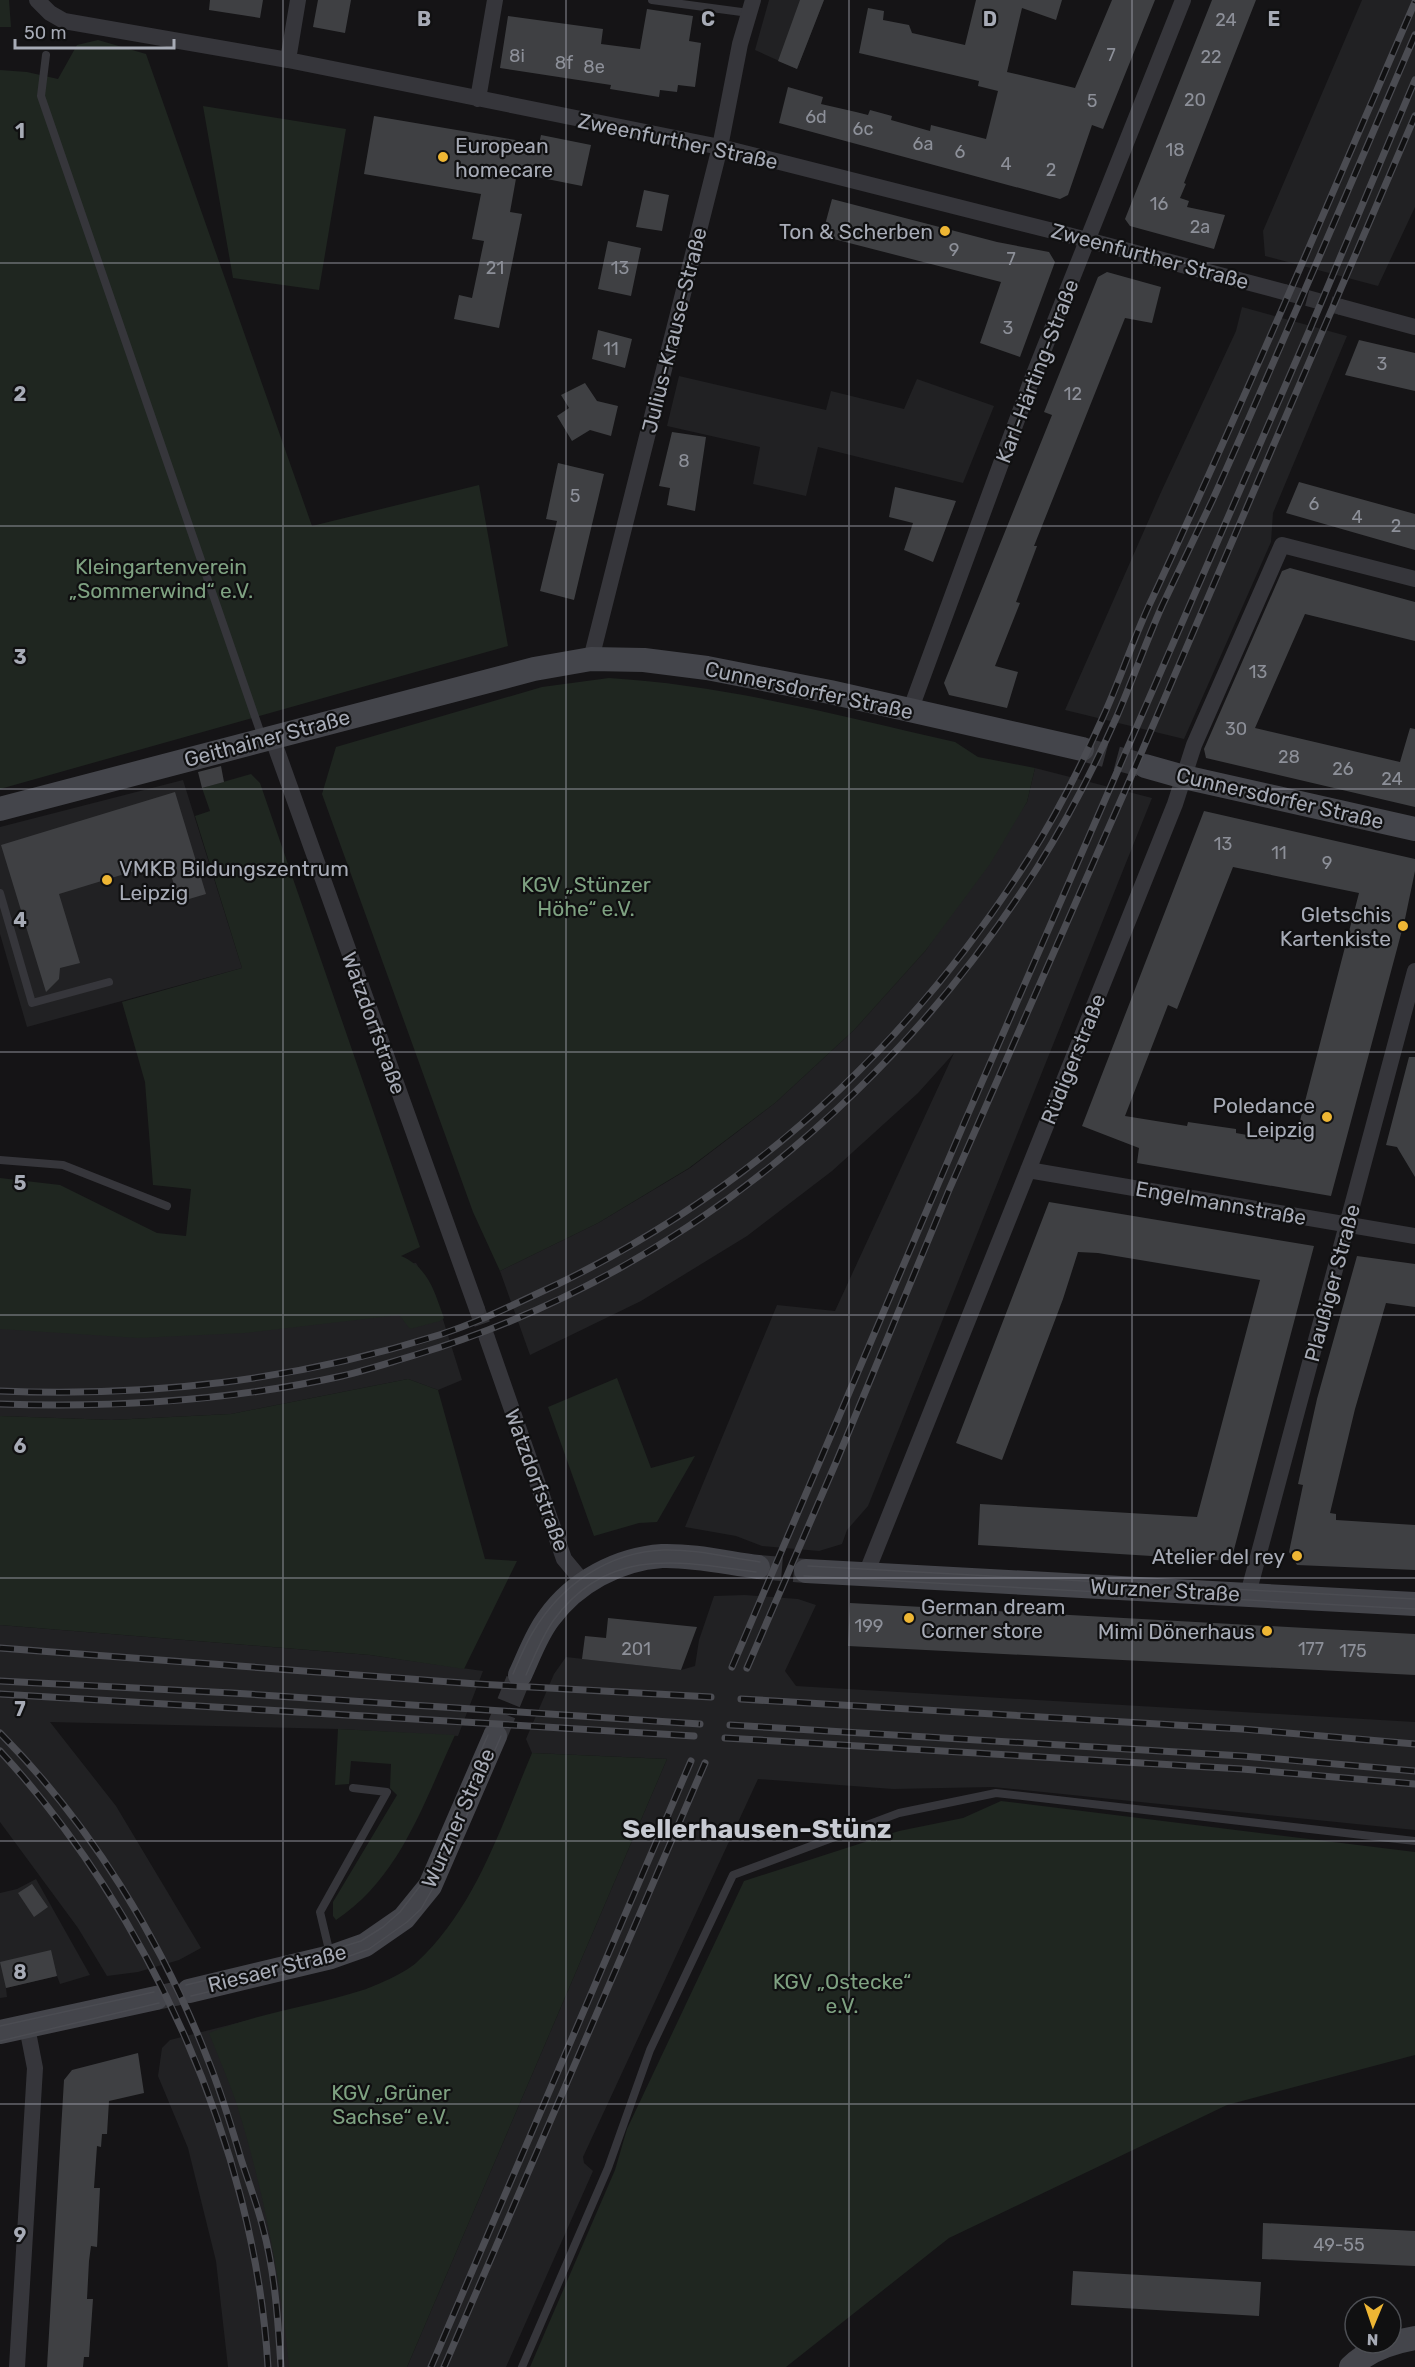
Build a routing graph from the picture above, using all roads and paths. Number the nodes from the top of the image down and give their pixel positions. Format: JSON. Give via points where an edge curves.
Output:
{"nodes":[{"id":1,"x":37,"y":0,"type":"edge"},
{"id":2,"x":298,"y":0,"type":"edge"},
{"id":3,"x":495,"y":0,"type":"edge"},
{"id":4,"x":652,"y":0,"type":"edge"},
{"id":5,"x":1183,"y":0,"type":"edge"},
{"id":6,"x":751,"y":7,"type":"edge"},
{"id":7,"x":46,"y":55,"type":"dead end"},
{"id":8,"x":288,"y":60,"type":"junction"},
{"id":9,"x":478,"y":99,"type":"junction"},
{"id":10,"x":720,"y":147,"type":"junction"},
{"id":11,"x":1088,"y":240,"type":"junction"},
{"id":12,"x":1284,"y":292,"type":"tunnel mouth"},
{"id":13,"x":1341,"y":307,"type":"tunnel mouth"},
{"id":14,"x":1415,"y":327,"type":"edge"},
{"id":15,"x":1415,"y":579,"type":"edge"},
{"id":16,"x":591,"y":659,"type":"junction"},
{"id":17,"x":534,"y":669,"type":"joint"},
{"id":18,"x":910,"y":711,"type":"junction"},
{"id":19,"x":268,"y":738,"type":"junction"},
{"id":20,"x":1083,"y":749,"type":"tunnel mouth"},
{"id":21,"x":1145,"y":766,"type":"tunnel mouth"},
{"id":22,"x":1184,"y":777,"type":"junction"},
{"id":23,"x":0,"y":809,"type":"edge"},
{"id":24,"x":1415,"y":829,"type":"edge"},
{"id":25,"x":0,"y":893,"type":"edge"},
{"id":26,"x":1415,"y":971,"type":"edge"},
{"id":27,"x":109,"y":982,"type":"dead end"},
{"id":28,"x":0,"y":1160,"type":"edge"},
{"id":29,"x":1028,"y":1170,"type":"junction"},
{"id":30,"x":167,"y":1206,"type":"dead end"},
{"id":31,"x":1347,"y":1225,"type":"junction"},
{"id":32,"x":1415,"y":1236,"type":"edge"},
{"id":33,"x":477,"y":1309,"type":"tunnel mouth"},
{"id":34,"x":487,"y":1338,"type":"tunnel mouth"},
{"id":35,"x":758,"y":1567,"type":"tunnel mouth"},
{"id":36,"x":806,"y":1571,"type":"tunnel mouth"},
{"id":37,"x":866,"y":1574,"type":"junction"},
{"id":38,"x":584,"y":1583,"type":"junction"},
{"id":39,"x":1248,"y":1594,"type":"junction"},
{"id":40,"x":1415,"y":1604,"type":"edge"},
{"id":41,"x":520,"y":1675,"type":"tunnel mouth"},
{"id":42,"x":495,"y":1736,"type":"tunnel mouth"},
{"id":43,"x":353,"y":1788,"type":"dead end"},
{"id":44,"x":1415,"y":1841,"type":"edge"},
{"id":45,"x":365,"y":1945,"type":"joint"},
{"id":46,"x":331,"y":1957,"type":"junction"},
{"id":47,"x":189,"y":1991,"type":"tunnel mouth"},
{"id":48,"x":156,"y":1998,"type":"tunnel mouth"},
{"id":49,"x":27,"y":2027,"type":"junction"},
{"id":50,"x":0,"y":2032,"type":"edge"},
{"id":51,"x":1415,"y":2338,"type":"edge"},
{"id":52,"x":17,"y":2367,"type":"edge"},
{"id":53,"x":522,"y":2367,"type":"edge"},
{"id":54,"x":1351,"y":2367,"type":"edge"}],
"edges":[{"from":1,"to":8,"type":"street","name":"Zweenfurther Straße","via":[[64,21]]},
{"from":2,"to":8,"type":"street"},
{"from":3,"to":9,"type":"street"},
{"from":4,"to":6,"type":"lane"},
{"from":5,"to":11,"type":"street","name":"Karl-Härting-Straße"},
{"from":6,"to":10,"type":"street","name":"Julius-Krause-Straße"},
{"from":7,"to":19,"type":"lane","via":[[40,96]]},
{"from":8,"to":9,"type":"street","name":"Zweenfurther Straße"},
{"from":9,"to":10,"type":"street","name":"Zweenfurther Straße"},
{"from":10,"to":11,"type":"street","name":"Zweenfurther Straße"},
{"from":10,"to":16,"type":"street","name":"Julius-Krause-Straße"},
{"from":11,"to":12,"type":"street","name":"Zweenfurther Straße"},
{"from":11,"to":18,"type":"street","name":"Karl-Härting-Straße","via":[[1032,379]]},
{"from":13,"to":14,"type":"street"},
{"from":15,"to":22,"type":"street","name":"Rüdigerstraße","via":[[1282,545]]},
{"from":16,"to":17,"type":"main road","name":"Cunnersdorfer Straße"},
{"from":16,"to":18,"type":"main road","name":"Cunnersdorfer Straße","via":[[644,660],[706,668]]},
{"from":17,"to":19,"type":"main road","name":"Geithainer Straße"},
{"from":18,"to":20,"type":"main road","name":"Cunnersdorfer Straße"},
{"from":19,"to":23,"type":"main road","name":"Geithainer Straße"},
{"from":19,"to":33,"type":"street","name":"Watzdorfstraße"},
{"from":21,"to":22,"type":"main road","name":"Cunnersdorfer Straße"},
{"from":22,"to":24,"type":"main road","name":"Cunnersdorfer Straße"},
{"from":22,"to":29,"type":"street","name":"Rüdigerstraße"},
{"from":25,"to":27,"type":"lane","via":[[32,1003]]},
{"from":26,"to":31,"type":"street","name":"Plaußiger Straße"},
{"from":28,"to":30,"type":"lane","via":[[63,1166]]},
{"from":29,"to":31,"type":"street","name":"Engelmannstraße"},
{"from":29,"to":37,"type":"street","name":"Rüdigerstraße"},
{"from":31,"to":32,"type":"street","name":"Engelmannstraße"},
{"from":31,"to":39,"type":"street","name":"Plaußiger Straße"},
{"from":34,"to":38,"type":"street","name":"Watzdorfstraße","via":[[564,1559]]},
{"from":35,"to":38,"type":"main road","via":[[663,1556],[640,1558]]},
{"from":36,"to":37,"type":"main road","name":"Wurzner Straße"},
{"from":37,"to":39,"type":"main road","name":"Wurzner Straße"},
{"from":38,"to":41,"type":"main road","via":[[549,1617]]},
{"from":39,"to":40,"type":"main road","name":"Wurzner Straße"},
{"from":42,"to":45,"type":"main road","name":"Wurzner Straße","via":[[430,1886],[404,1918]]},
{"from":43,"to":46,"type":"lane","via":[[387,1792],[320,1912]]},
{"from":44,"to":53,"type":"lane","via":[[996,1793],[899,1813],[733,1875],[650,2050],[608,2168]]},
{"from":45,"to":46,"type":"main road","name":"Riesaer Straße"},
{"from":46,"to":47,"type":"main road","name":"Riesaer Straße"},
{"from":48,"to":49,"type":"main road"},
{"from":49,"to":50,"type":"main road"},
{"from":49,"to":52,"type":"street","via":[[35,2068]]},
{"from":51,"to":54,"type":"main road","via":[[1372,2352]]}]}
